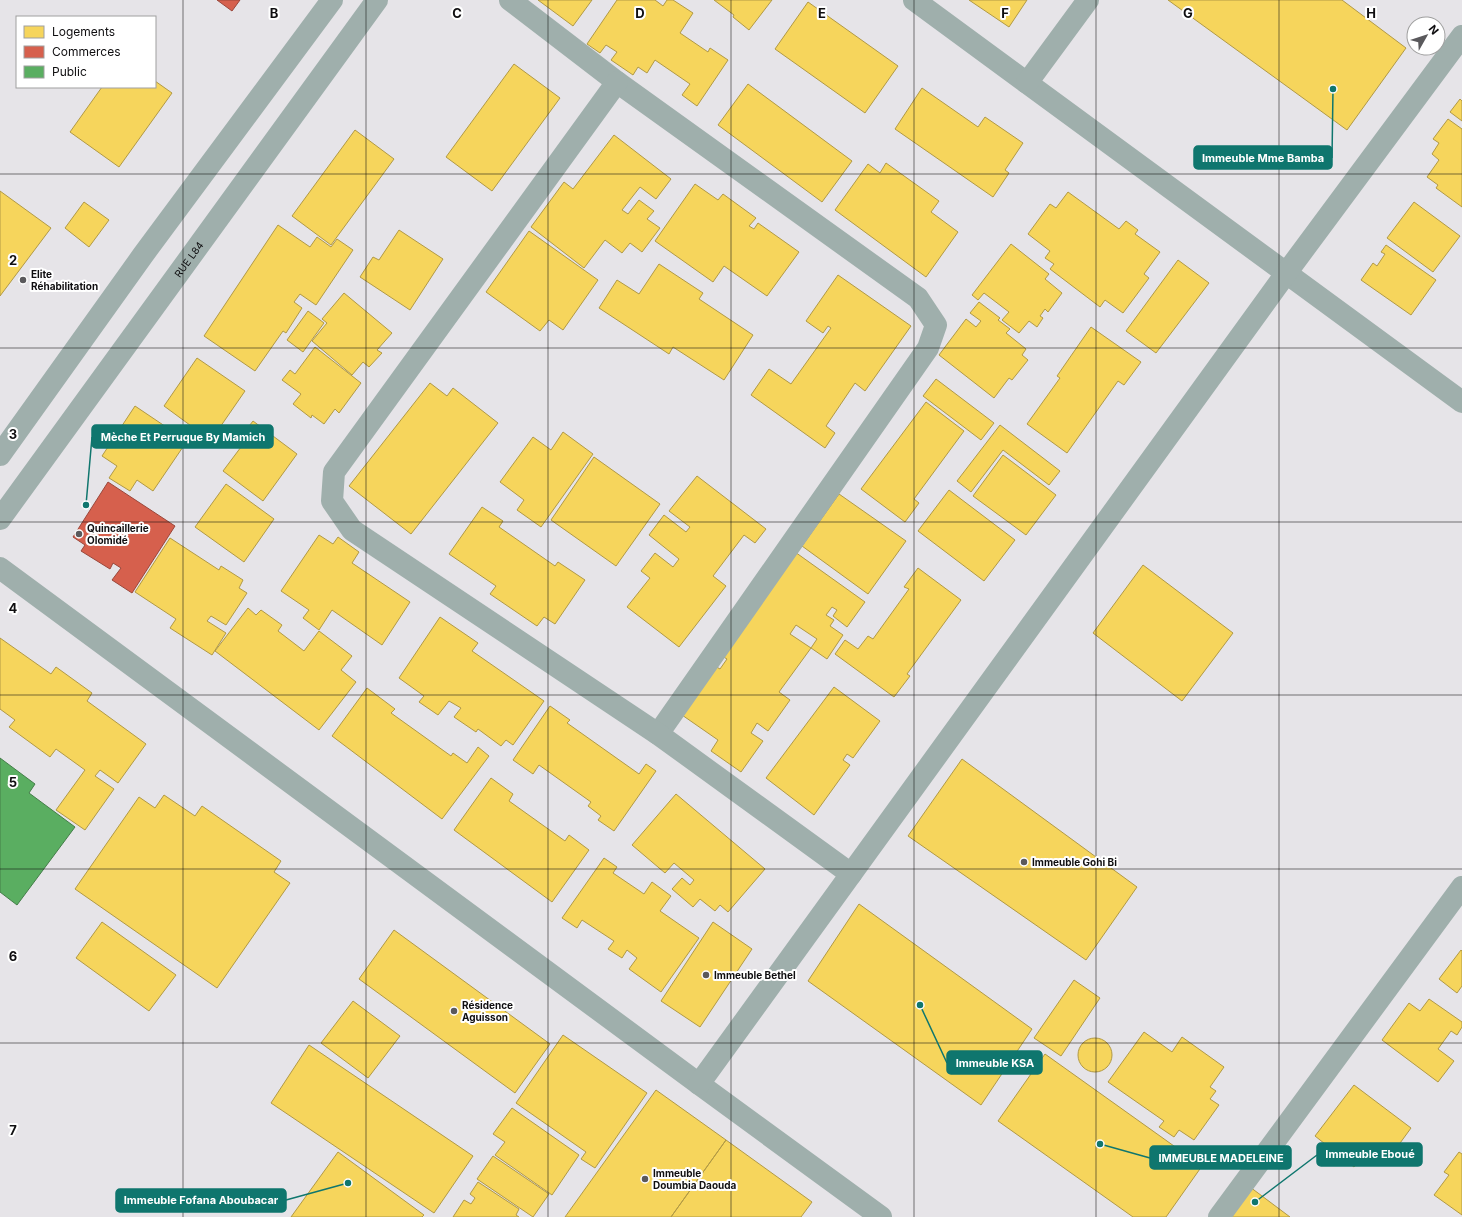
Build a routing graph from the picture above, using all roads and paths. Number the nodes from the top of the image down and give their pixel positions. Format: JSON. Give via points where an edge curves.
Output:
{"nodes":[{"id":1,"x":332,"y":0,"type":"edge"},
{"id":2,"x":377,"y":0,"type":"edge"},
{"id":3,"x":510,"y":0,"type":"edge"},
{"id":4,"x":914,"y":0,"type":"edge"},
{"id":5,"x":1088,"y":0,"type":"edge"},
{"id":6,"x":1462,"y":36,"type":"edge"},
{"id":7,"x":617,"y":82,"type":"junction"},
{"id":8,"x":1027,"y":83,"type":"junction"},
{"id":9,"x":1287,"y":272,"type":"junction"},
{"id":10,"x":1462,"y":402,"type":"edge"},
{"id":11,"x":0,"y":455,"type":"edge"},
{"id":12,"x":0,"y":519,"type":"edge"},
{"id":13,"x":0,"y":568,"type":"edge"},
{"id":14,"x":658,"y":734,"type":"junction"},
{"id":15,"x":851,"y":874,"type":"junction"},
{"id":16,"x":1462,"y":887,"type":"edge"},
{"id":17,"x":698,"y":1084,"type":"junction"},
{"id":18,"x":881,"y":1217,"type":"edge"},
{"id":19,"x":1219,"y":1217,"type":"edge"}],
"edges":[{"from":1,"to":11,"type":"street","via":[[143,255]]},
{"from":2,"to":12,"type":"street","name":"RUE L84"},
{"from":3,"to":7,"type":"street"},
{"from":4,"to":8,"type":"street"},
{"from":5,"to":8,"type":"street"},
{"from":6,"to":9,"type":"street"},
{"from":7,"to":14,"type":"street","via":[[918,298],[936,325],[928,348]]},
{"from":7,"to":14,"type":"street","via":[[334,472],[332,501],[352,530]]},
{"from":8,"to":9,"type":"street"},
{"from":9,"to":10,"type":"street"},
{"from":9,"to":15,"type":"street"},
{"from":13,"to":17,"type":"street"},
{"from":14,"to":15,"type":"street"},
{"from":15,"to":17,"type":"street"},
{"from":16,"to":19,"type":"street"},
{"from":17,"to":18,"type":"street"}]}
